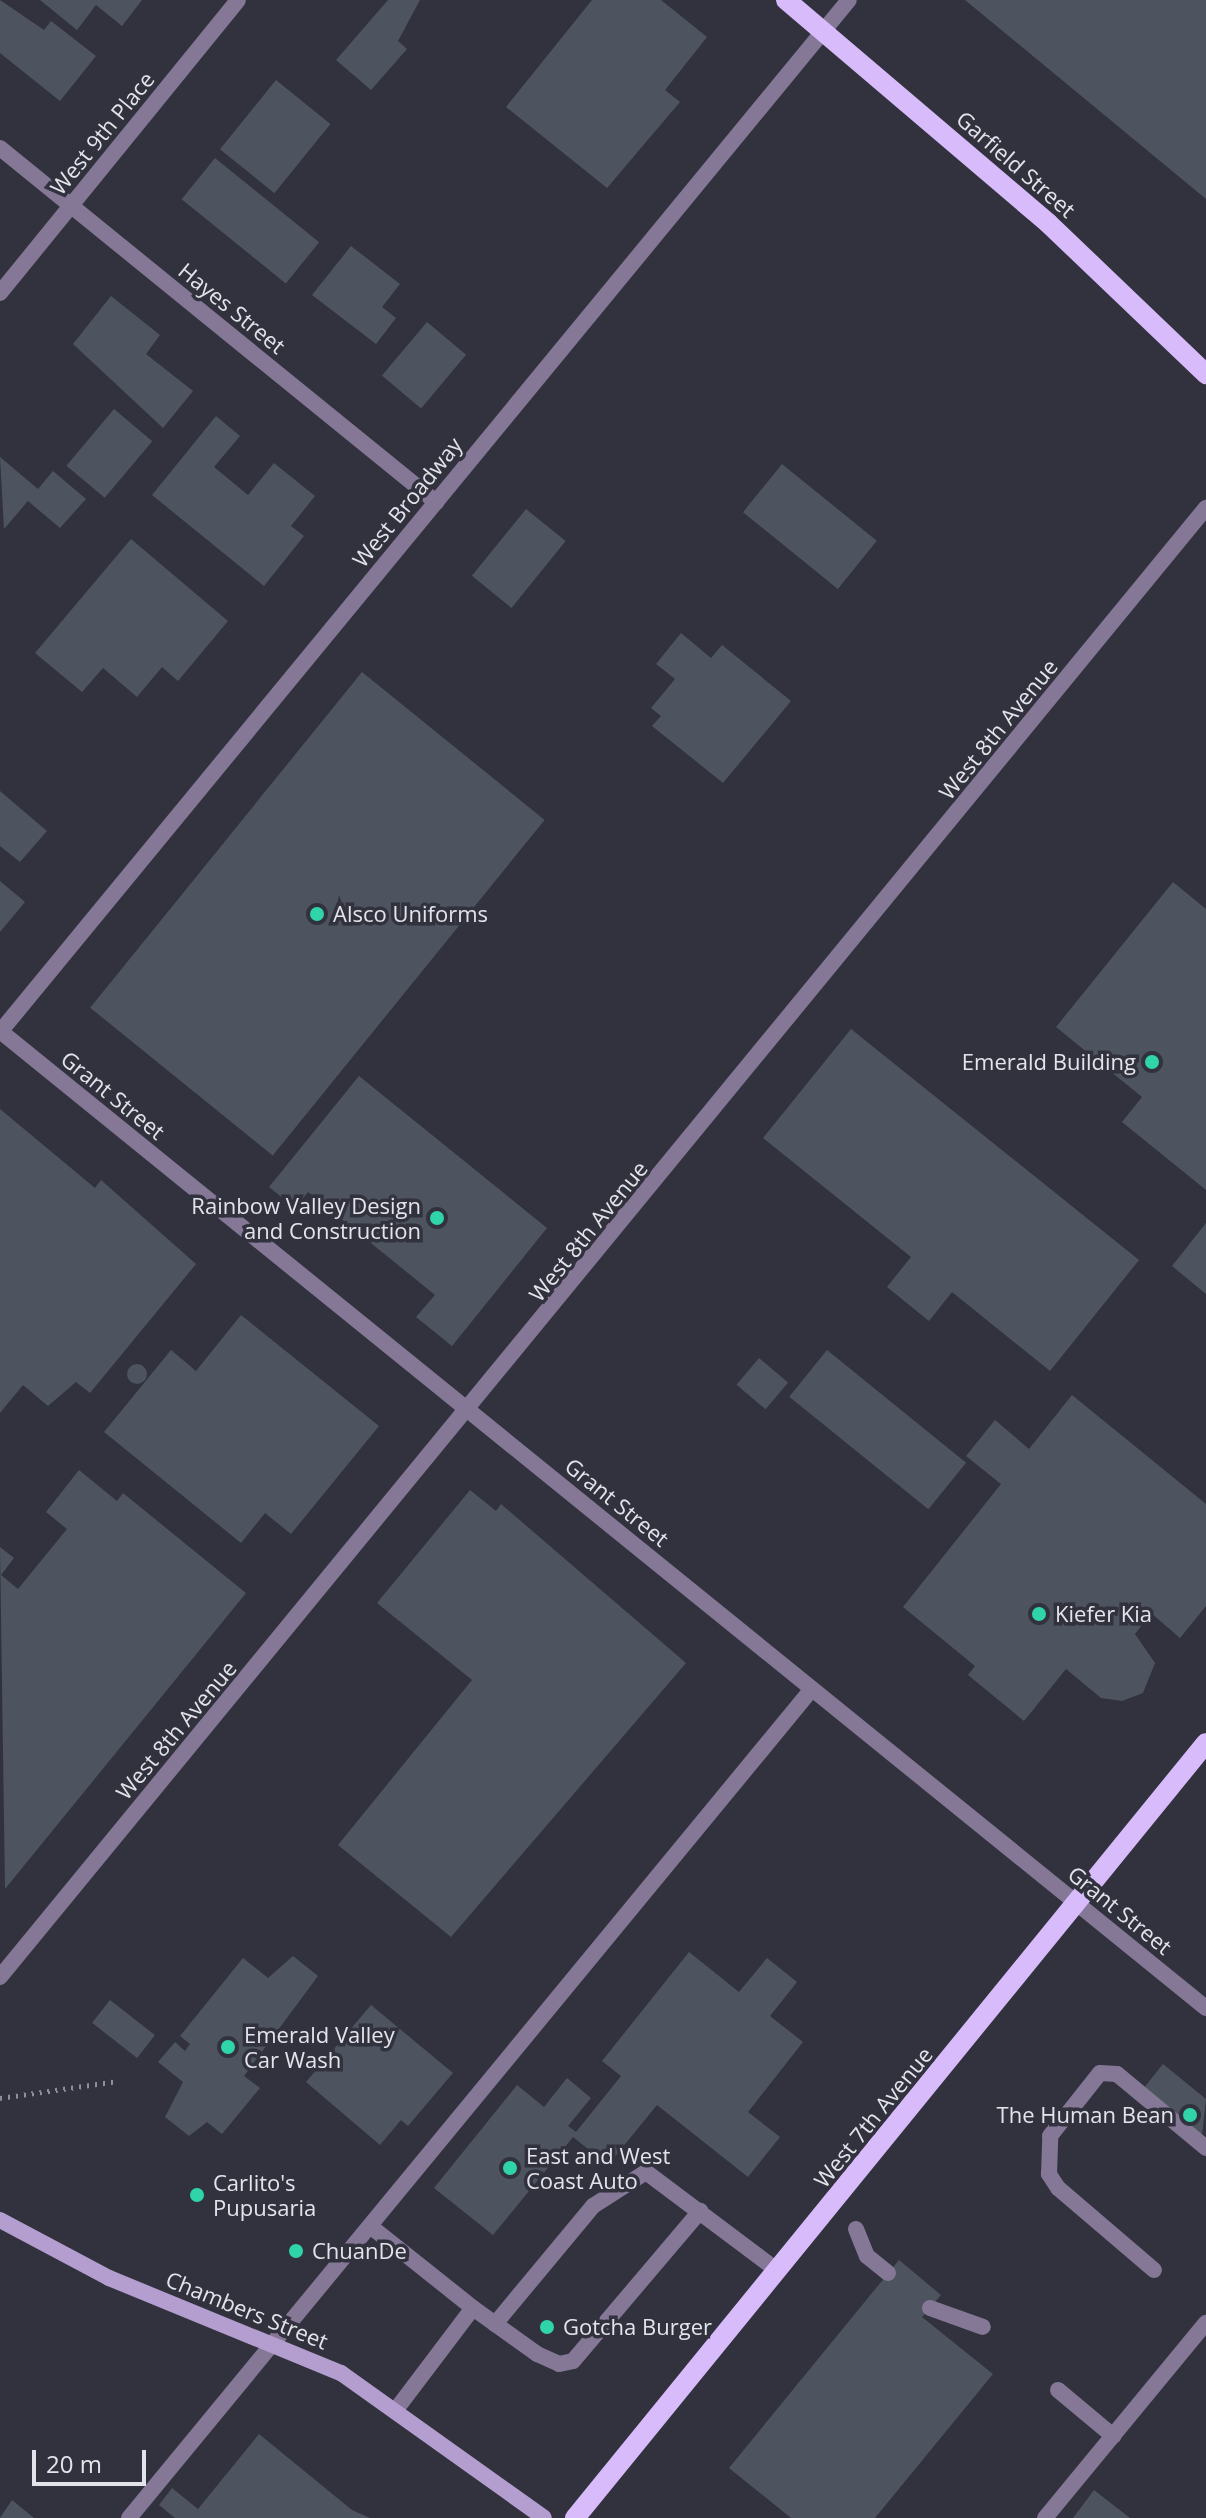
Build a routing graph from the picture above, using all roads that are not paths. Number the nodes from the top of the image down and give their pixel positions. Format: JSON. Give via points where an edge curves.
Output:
{"nodes":[{"id":1,"x":238,"y":0,"type":"edge"},
{"id":2,"x":786,"y":0,"type":"edge"},
{"id":3,"x":849,"y":0,"type":"edge"},
{"id":4,"x":824,"y":31,"type":"junction"},
{"id":5,"x":0,"y":148,"type":"edge"},
{"id":6,"x":71,"y":206,"type":"junction"},
{"id":7,"x":0,"y":293,"type":"edge"},
{"id":8,"x":1206,"y":374,"type":"edge"},
{"id":9,"x":436,"y":502,"type":"junction"},
{"id":10,"x":1206,"y":508,"type":"edge"},
{"id":11,"x":0,"y":1031,"type":"edge"},
{"id":12,"x":470,"y":1411,"type":"junction"},
{"id":13,"x":812,"y":1689,"type":"junction"},
{"id":14,"x":1206,"y":1743,"type":"edge"},
{"id":15,"x":1077,"y":1903,"type":"junction"},
{"id":16,"x":0,"y":1977,"type":"edge"},
{"id":17,"x":1206,"y":2008,"type":"edge"},
{"id":18,"x":1206,"y":2148,"type":"edge"},
{"id":19,"x":700,"y":2211,"type":"junction"},
{"id":20,"x":0,"y":2220,"type":"edge"},
{"id":21,"x":370,"y":2226,"type":"junction"},
{"id":22,"x":856,"y":2229,"type":"dead end"},
{"id":23,"x":1154,"y":2270,"type":"dead end"},
{"id":24,"x":778,"y":2271,"type":"junction"},
{"id":25,"x":888,"y":2273,"type":"dead end"},
{"id":26,"x":473,"y":2308,"type":"junction"},
{"id":27,"x":930,"y":2308,"type":"dead end"},
{"id":28,"x":1206,"y":2323,"type":"edge"},
{"id":29,"x":495,"y":2324,"type":"junction"},
{"id":30,"x":983,"y":2327,"type":"dead end"},
{"id":31,"x":275,"y":2341,"type":"junction"},
{"id":32,"x":1058,"y":2390,"type":"dead end"},
{"id":33,"x":398,"y":2407,"type":"junction"},
{"id":34,"x":1113,"y":2436,"type":"junction"},
{"id":35,"x":129,"y":2518,"type":"edge"},
{"id":36,"x":544,"y":2518,"type":"edge"},
{"id":37,"x":575,"y":2518,"type":"edge"},
{"id":38,"x":1045,"y":2518,"type":"edge"}],
"edges":[{"from":1,"to":6,"type":"street","name":"West 9th Place"},
{"from":2,"to":4,"type":"main road","name":"Garfield Street"},
{"from":3,"to":4,"type":"street","name":"West Broadway"},
{"from":4,"to":8,"type":"main road","name":"Garfield Street","via":[[1048,223]]},
{"from":4,"to":9,"type":"street","name":"West Broadway"},
{"from":5,"to":6,"type":"street","name":"Hayes Street"},
{"from":6,"to":7,"type":"street","name":"West 9th Place"},
{"from":6,"to":9,"type":"street","name":"Hayes Street"},
{"from":9,"to":11,"type":"street","name":"West Broadway"},
{"from":10,"to":12,"type":"street","name":"West 8th Avenue"},
{"from":11,"to":12,"type":"street","name":"Grant Street"},
{"from":12,"to":13,"type":"street","name":"Grant Street"},
{"from":12,"to":16,"type":"street","name":"West 8th Avenue"},
{"from":13,"to":15,"type":"street","name":"Grant Street"},
{"from":13,"to":21,"type":"street"},
{"from":14,"to":15,"type":"main road","name":"West 7th Avenue"},
{"from":15,"to":17,"type":"street","name":"Grant Street"},
{"from":15,"to":24,"type":"main road","name":"West 7th Avenue"},
{"from":18,"to":23,"type":"street","via":[[1117,2074],[1100,2073],[1050,2136],[1049,2174],[1058,2188]]},
{"from":19,"to":24,"type":"street"},
{"from":19,"to":29,"type":"street","via":[[646,2172],[622,2181]]},
{"from":19,"to":29,"type":"street","via":[[573,2361],[559,2364]]},
{"from":20,"to":31,"type":"main road","name":"Chambers Street","via":[[109,2278]]},
{"from":21,"to":26,"type":"street"},
{"from":21,"to":31,"type":"street"},
{"from":22,"to":25,"type":"street","via":[[867,2256]]},
{"from":24,"to":37,"type":"main road","name":"West 7th Avenue"},
{"from":26,"to":29,"type":"street"},
{"from":26,"to":33,"type":"street"},
{"from":27,"to":30,"type":"street"},
{"from":28,"to":34,"type":"street"},
{"from":31,"to":33,"type":"main road","name":"Chambers Street"},
{"from":31,"to":35,"type":"street"},
{"from":32,"to":34,"type":"street"},
{"from":33,"to":36,"type":"main road","name":"Chambers Street"},
{"from":34,"to":38,"type":"street"}]}
